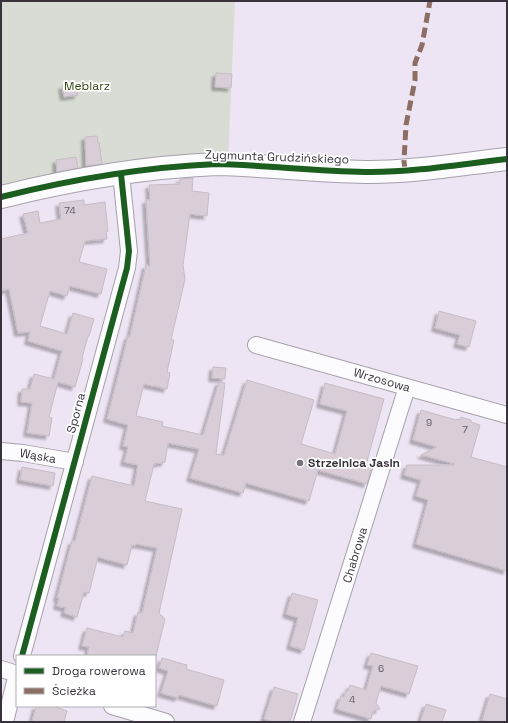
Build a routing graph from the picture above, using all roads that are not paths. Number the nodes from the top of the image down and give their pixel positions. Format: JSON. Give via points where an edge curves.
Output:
{"nodes":[{"id":1,"x":507,"y":159,"type":"edge"},
{"id":2,"x":121,"y":174,"type":"junction"},
{"id":3,"x":1,"y":197,"type":"edge"},
{"id":4,"x":256,"y":345,"type":"dead end"},
{"id":5,"x":407,"y":388,"type":"junction"},
{"id":6,"x":507,"y":415,"type":"edge"},
{"id":7,"x":1,"y":451,"type":"edge"},
{"id":8,"x":75,"y":462,"type":"junction"},
{"id":9,"x":22,"y":655,"type":"edge"},
{"id":10,"x":1,"y":669,"type":"edge"},
{"id":11,"x":16,"y":674,"type":"edge"},
{"id":12,"x":16,"y":678,"type":"edge"},
{"id":13,"x":115,"y":707,"type":"edge"},
{"id":14,"x":5,"y":722,"type":"edge"},
{"id":15,"x":166,"y":722,"type":"edge"},
{"id":16,"x":302,"y":722,"type":"edge"}],
"edges":[{"from":1,"to":2,"type":"street","name":"Zygmunta Grudzińskiego","via":[[373,172],[219,164]]},
{"from":2,"to":3,"type":"street","name":"Zygmunta Grudzińskiego"},
{"from":2,"to":8,"type":"street","name":"Sporna","via":[[128,263]]},
{"from":4,"to":5,"type":"street","name":"Wrzosowa"},
{"from":5,"to":6,"type":"street","name":"Wrzosowa"},
{"from":5,"to":16,"type":"street","name":"Chabrowa"},
{"from":7,"to":8,"type":"street","name":"Wąska"},
{"from":8,"to":9,"type":"street","name":"Sporna"},
{"from":10,"to":11,"type":"street"},
{"from":12,"to":14,"type":"street"},
{"from":13,"to":15,"type":"street"}]}
